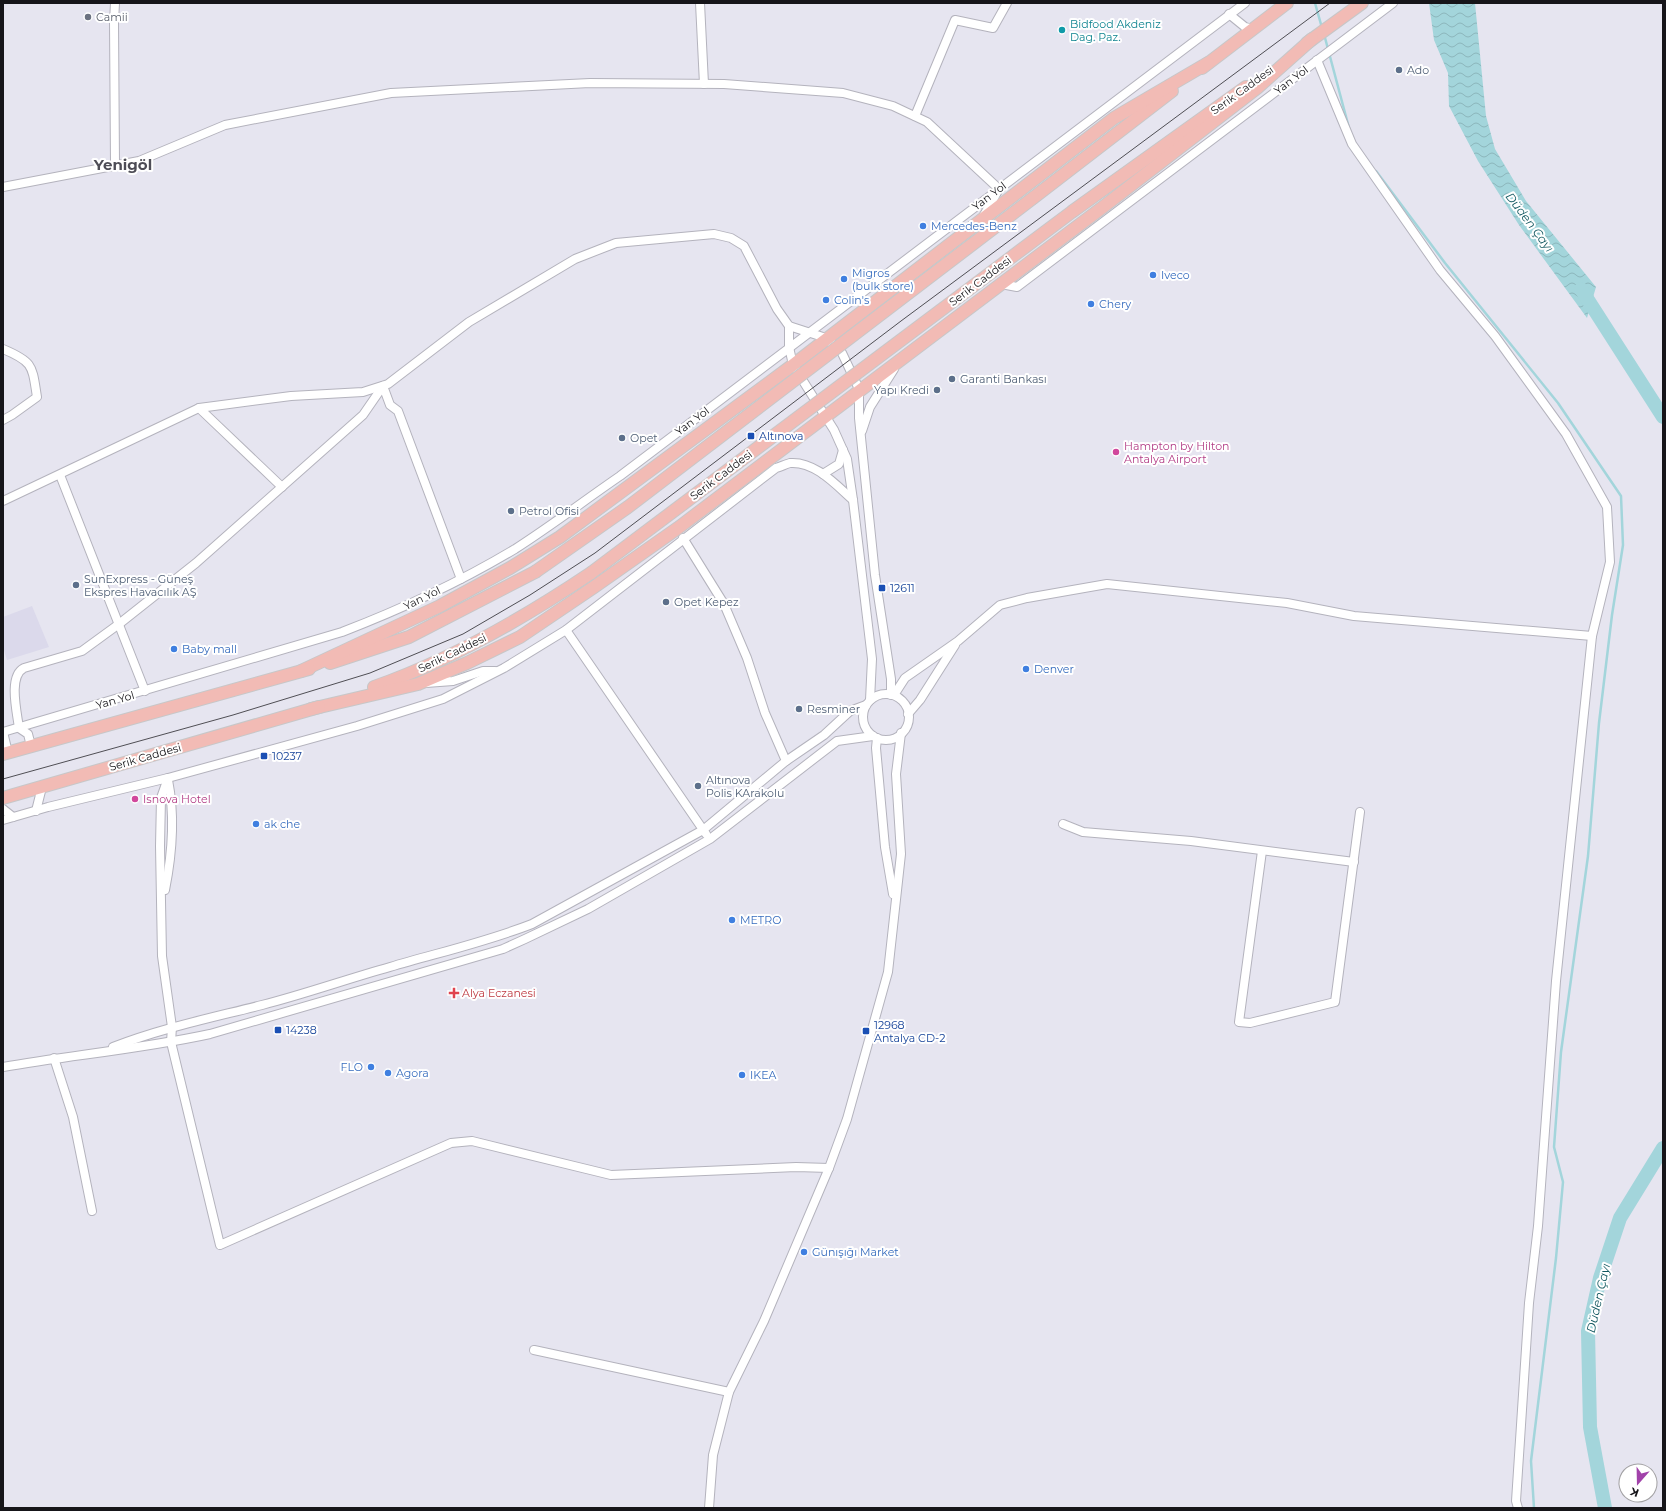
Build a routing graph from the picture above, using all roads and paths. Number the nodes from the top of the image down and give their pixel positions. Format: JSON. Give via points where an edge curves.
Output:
{"nodes":[{"id":1,"x":115,"y":3,"type":"edge"},
{"id":2,"x":700,"y":3,"type":"edge"},
{"id":3,"x":1006,"y":3,"type":"edge"},
{"id":4,"x":1244,"y":3,"type":"edge"},
{"id":5,"x":1287,"y":3,"type":"edge"},
{"id":6,"x":1362,"y":3,"type":"edge"},
{"id":7,"x":1393,"y":3,"type":"edge"},
{"id":8,"x":1229,"y":14,"type":"junction"},
{"id":9,"x":1253,"y":29,"type":"junction"},
{"id":10,"x":1312,"y":39,"type":"junction"},
{"id":11,"x":1317,"y":60,"type":"junction"},
{"id":12,"x":1208,"y":63,"type":"junction"},
{"id":13,"x":1275,"y":73,"type":"junction"},
{"id":14,"x":704,"y":84,"type":"junction"},
{"id":15,"x":1284,"y":85,"type":"junction"},
{"id":16,"x":1257,"y":88,"type":"junction"},
{"id":17,"x":1266,"y":99,"type":"junction"},
{"id":18,"x":915,"y":116,"type":"junction"},
{"id":19,"x":1071,"y":151,"type":"junction"},
{"id":20,"x":1046,"y":153,"type":"junction"},
{"id":21,"x":115,"y":165,"type":"junction"},
{"id":22,"x":3,"y":187,"type":"edge"},
{"id":23,"x":999,"y":189,"type":"junction"},
{"id":24,"x":983,"y":218,"type":"junction"},
{"id":25,"x":1001,"y":284,"type":"junction"},
{"id":26,"x":789,"y":326,"type":"junction"},
{"id":27,"x":809,"y":332,"type":"junction"},
{"id":28,"x":826,"y":338,"type":"junction"},
{"id":29,"x":790,"y":347,"type":"junction"},
{"id":30,"x":3,"y":349,"type":"edge"},
{"id":31,"x":902,"y":357,"type":"junction"},
{"id":32,"x":793,"y":365,"type":"junction"},
{"id":33,"x":384,"y":386,"type":"junction"},
{"id":34,"x":859,"y":389,"type":"junction"},
{"id":35,"x":199,"y":408,"type":"junction"},
{"id":36,"x":825,"y":416,"type":"junction"},
{"id":37,"x":3,"y":420,"type":"edge"},
{"id":38,"x":861,"y":436,"type":"junction"},
{"id":39,"x":843,"y":450,"type":"junction"},
{"id":40,"x":824,"y":474,"type":"junction"},
{"id":41,"x":60,"y":475,"type":"junction"},
{"id":42,"x":282,"y":487,"type":"junction"},
{"id":43,"x":853,"y":500,"type":"junction"},
{"id":44,"x":3,"y":502,"type":"edge"},
{"id":45,"x":700,"y":511,"type":"junction"},
{"id":46,"x":683,"y":538,"type":"junction"},
{"id":47,"x":461,"y":579,"type":"junction"},
{"id":48,"x":119,"y":624,"type":"junction"},
{"id":49,"x":566,"y":630,"type":"junction"},
{"id":50,"x":1592,"y":636,"type":"junction"},
{"id":51,"x":958,"y":641,"type":"junction"},
{"id":52,"x":301,"y":671,"type":"junction"},
{"id":53,"x":496,"y":671,"type":"junction"},
{"id":54,"x":418,"y":684,"type":"junction"},
{"id":55,"x":145,"y":691,"type":"junction"},
{"id":56,"x":892,"y":695,"type":"junction"},
{"id":57,"x":868,"y":702,"type":"junction"},
{"id":58,"x":311,"y":709,"type":"junction"},
{"id":59,"x":908,"y":714,"type":"junction"},
{"id":60,"x":19,"y":728,"type":"junction"},
{"id":61,"x":3,"y":732,"type":"edge"},
{"id":62,"x":901,"y":733,"type":"junction"},
{"id":63,"x":875,"y":737,"type":"junction"},
{"id":64,"x":31,"y":746,"type":"junction"},
{"id":65,"x":6,"y":754,"type":"edge"},
{"id":66,"x":786,"y":762,"type":"junction"},
{"id":67,"x":168,"y":778,"type":"junction"},
{"id":68,"x":42,"y":787,"type":"junction"},
{"id":69,"x":3,"y":798,"type":"edge"},
{"id":70,"x":3,"y":809,"type":"edge"},
{"id":71,"x":36,"y":810,"type":"junction"},
{"id":72,"x":1360,"y":812,"type":"dead end"},
{"id":73,"x":12,"y":817,"type":"junction"},
{"id":74,"x":3,"y":820,"type":"edge"},
{"id":75,"x":1062,"y":824,"type":"dead end"},
{"id":76,"x":703,"y":830,"type":"junction"},
{"id":77,"x":710,"y":839,"type":"junction"},
{"id":78,"x":1262,"y":851,"type":"junction"},
{"id":79,"x":1354,"y":862,"type":"junction"},
{"id":80,"x":894,"y":903,"type":"junction"},
{"id":81,"x":172,"y":1027,"type":"junction"},
{"id":82,"x":171,"y":1042,"type":"junction"},
{"id":83,"x":99,"y":1052,"type":"junction"},
{"id":84,"x":54,"y":1058,"type":"junction"},
{"id":85,"x":3,"y":1067,"type":"edge"},
{"id":86,"x":829,"y":1168,"type":"junction"},
{"id":87,"x":92,"y":1211,"type":"dead end"},
{"id":88,"x":534,"y":1350,"type":"dead end"},
{"id":89,"x":729,"y":1392,"type":"junction"},
{"id":90,"x":709,"y":1508,"type":"edge"},
{"id":91,"x":1518,"y":1508,"type":"edge"}],
"edges":[{"from":1,"to":21,"type":"street"},
{"from":2,"to":14,"type":"street"},
{"from":3,"to":18,"type":"street","via":[[993,28],[955,20]]},
{"from":4,"to":8,"type":"street","name":"Yan Yol"},
{"from":5,"to":9,"type":"highway"},
{"from":6,"to":10,"type":"highway","name":"Serik Caddesi"},
{"from":7,"to":11,"type":"street","name":"Yan Yol"},
{"from":8,"to":9,"type":"street","via":[[1239,23]]},
{"from":8,"to":20,"type":"street","name":"Yan Yol"},
{"from":9,"to":12,"type":"highway"},
{"from":10,"to":13,"type":"highway"},
{"from":10,"to":58,"type":"highway","name":"Serik Caddesi","bridge":true,"via":[[1073,211],[591,573],[542,606],[442,659],[388,683]]},
{"from":11,"to":15,"type":"street","name":"Yan Yol"},
{"from":11,"to":50,"type":"street","via":[[1352,144],[1440,270],[1495,336],[1566,434],[1607,507],[1610,562]]},
{"from":12,"to":19,"type":"highway","via":[[1114,118]]},
{"from":12,"to":52,"type":"highway","bridge":true,"via":[[634,502],[535,572],[409,637]]},
{"from":13,"to":15,"type":"street"},
{"from":13,"to":16,"type":"highway"},
{"from":14,"to":18,"type":"street","via":[[843,93],[893,106]]},
{"from":14,"to":21,"type":"street","via":[[590,83],[390,93],[225,125],[139,161]]},
{"from":15,"to":17,"type":"street","name":"Yan Yol"},
{"from":16,"to":17,"type":"street"},
{"from":16,"to":25,"type":"highway"},
{"from":17,"to":25,"type":"street","name":"Yan Yol","via":[[1016,288]]},
{"from":18,"to":23,"type":"street","via":[[927,122]]},
{"from":19,"to":20,"type":"street"},
{"from":19,"to":24,"type":"highway"},
{"from":20,"to":23,"type":"street","name":"Yan Yol"},
{"from":21,"to":22,"type":"street"},
{"from":23,"to":24,"type":"street"},
{"from":23,"to":27,"type":"street","name":"Yan Yol"},
{"from":24,"to":28,"type":"highway"},
{"from":25,"to":31,"type":"highway"},
{"from":26,"to":27,"type":"street"},
{"from":26,"to":29,"type":"street"},
{"from":26,"to":33,"type":"street","via":[[777,309],[744,246],[731,238],[714,234],[616,243],[575,259],[469,322]]},
{"from":27,"to":28,"type":"street"},
{"from":27,"to":29,"type":"street","name":"Yan Yol"},
{"from":28,"to":32,"type":"highway"},
{"from":28,"to":34,"type":"street","via":[[842,353]]},
{"from":29,"to":32,"type":"street"},
{"from":29,"to":47,"type":"street","name":"Yan Yol","via":[[620,476],[515,548]]},
{"from":30,"to":37,"type":"street","via":[[19,356],[33,368],[37,397]]},
{"from":31,"to":34,"type":"highway"},
{"from":31,"to":38,"type":"street","via":[[870,406]]},
{"from":32,"to":36,"type":"street"},
{"from":32,"to":52,"type":"highway","via":[[560,537],[440,606]]},
{"from":33,"to":35,"type":"street","via":[[362,392],[291,396]]},
{"from":33,"to":42,"type":"street","via":[[363,415]]},
{"from":33,"to":47,"type":"street","via":[[390,405],[398,411]]},
{"from":34,"to":36,"type":"highway"},
{"from":34,"to":38,"type":"street"},
{"from":35,"to":41,"type":"street"},
{"from":35,"to":42,"type":"street"},
{"from":36,"to":39,"type":"street"},
{"from":36,"to":45,"type":"highway"},
{"from":38,"to":56,"type":"street","via":[[875,575]]},
{"from":39,"to":40,"type":"street","via":[[839,464]]},
{"from":39,"to":43,"type":"street"},
{"from":40,"to":43,"type":"street"},
{"from":40,"to":46,"type":"street","via":[[802,464],[789,463],[776,468]]},
{"from":41,"to":44,"type":"street"},
{"from":41,"to":48,"type":"street"},
{"from":42,"to":48,"type":"street","via":[[196,563]]},
{"from":43,"to":57,"type":"street","via":[[872,659]]},
{"from":45,"to":46,"type":"street"},
{"from":45,"to":54,"type":"highway","via":[[520,636]]},
{"from":46,"to":49,"type":"street"},
{"from":46,"to":66,"type":"street","via":[[724,604],[765,714]]},
{"from":47,"to":55,"type":"street","name":"Yan Yol","via":[[394,612],[342,632]]},
{"from":48,"to":55,"type":"street"},
{"from":48,"to":60,"type":"street","via":[[82,651],[19,671],[15,680]]},
{"from":49,"to":53,"type":"street"},
{"from":49,"to":76,"type":"street"},
{"from":50,"to":51,"type":"street","via":[[1354,616],[1287,603],[1107,584],[1000,605]]},
{"from":50,"to":91,"type":"street","via":[[1556,980],[1538,1226],[1529,1303],[1516,1501]]},
{"from":51,"to":56,"type":"street","via":[[905,678]]},
{"from":51,"to":59,"type":"street"},
{"from":52,"to":64,"type":"highway"},
{"from":53,"to":54,"type":"street","via":[[483,670],[453,682]]},
{"from":53,"to":67,"type":"street","via":[[436,701],[364,724]]},
{"from":54,"to":58,"type":"highway"},
{"from":55,"to":60,"type":"street","name":"Yan Yol"},
{"from":56,"to":57,"type":"street","via":[[880,695]]},
{"from":56,"to":59,"type":"street","via":[[904,703]]},
{"from":57,"to":63,"type":"street","via":[[864,711],[864,725]]},
{"from":57,"to":66,"type":"street","via":[[850,711],[824,735]]},
{"from":58,"to":68,"type":"highway","name":"Serik Caddesi"},
{"from":59,"to":62,"type":"street","via":[[907,724]]},
{"from":60,"to":61,"type":"street","name":"Yan Yol"},
{"from":60,"to":64,"type":"street","via":[[28,734]]},
{"from":61,"to":65,"type":"street"},
{"from":62,"to":63,"type":"street","via":[[894,738]]},
{"from":62,"to":80,"type":"street","via":[[896,774],[901,854]]},
{"from":63,"to":77,"type":"street","via":[[837,741]]},
{"from":63,"to":80,"type":"street","via":[[885,847]]},
{"from":64,"to":65,"type":"highway"},
{"from":66,"to":76,"type":"street"},
{"from":67,"to":71,"type":"street"},
{"from":67,"to":81,"type":"street","via":[[161,798],[160,846],[162,956]]},
{"from":68,"to":69,"type":"highway","name":"Serik Caddesi"},
{"from":68,"to":71,"type":"street"},
{"from":70,"to":73,"type":"street"},
{"from":71,"to":73,"type":"street"},
{"from":72,"to":79,"type":"street"},
{"from":73,"to":74,"type":"street"},
{"from":75,"to":78,"type":"street","via":[[1082,832],[1191,841]]},
{"from":76,"to":77,"type":"street"},
{"from":76,"to":81,"type":"street","via":[[532,924],[507,934],[300,995]]},
{"from":77,"to":82,"type":"street","via":[[588,909],[503,949],[210,1034]]},
{"from":78,"to":79,"type":"street"},
{"from":78,"to":79,"type":"street","via":[[1239,1022],[1250,1022],[1336,1002]]},
{"from":80,"to":86,"type":"street","via":[[888,972],[847,1118]]},
{"from":81,"to":82,"type":"street"},
{"from":81,"to":83,"type":"street"},
{"from":82,"to":83,"type":"street"},
{"from":82,"to":86,"type":"street","via":[[220,1245],[451,1143],[472,1141],[611,1175],[796,1167]]},
{"from":83,"to":84,"type":"street"},
{"from":84,"to":85,"type":"street"},
{"from":84,"to":87,"type":"street","via":[[73,1117]]},
{"from":86,"to":89,"type":"street","via":[[764,1321]]},
{"from":88,"to":89,"type":"street"},
{"from":89,"to":90,"type":"street","via":[[713,1455]]}]}
